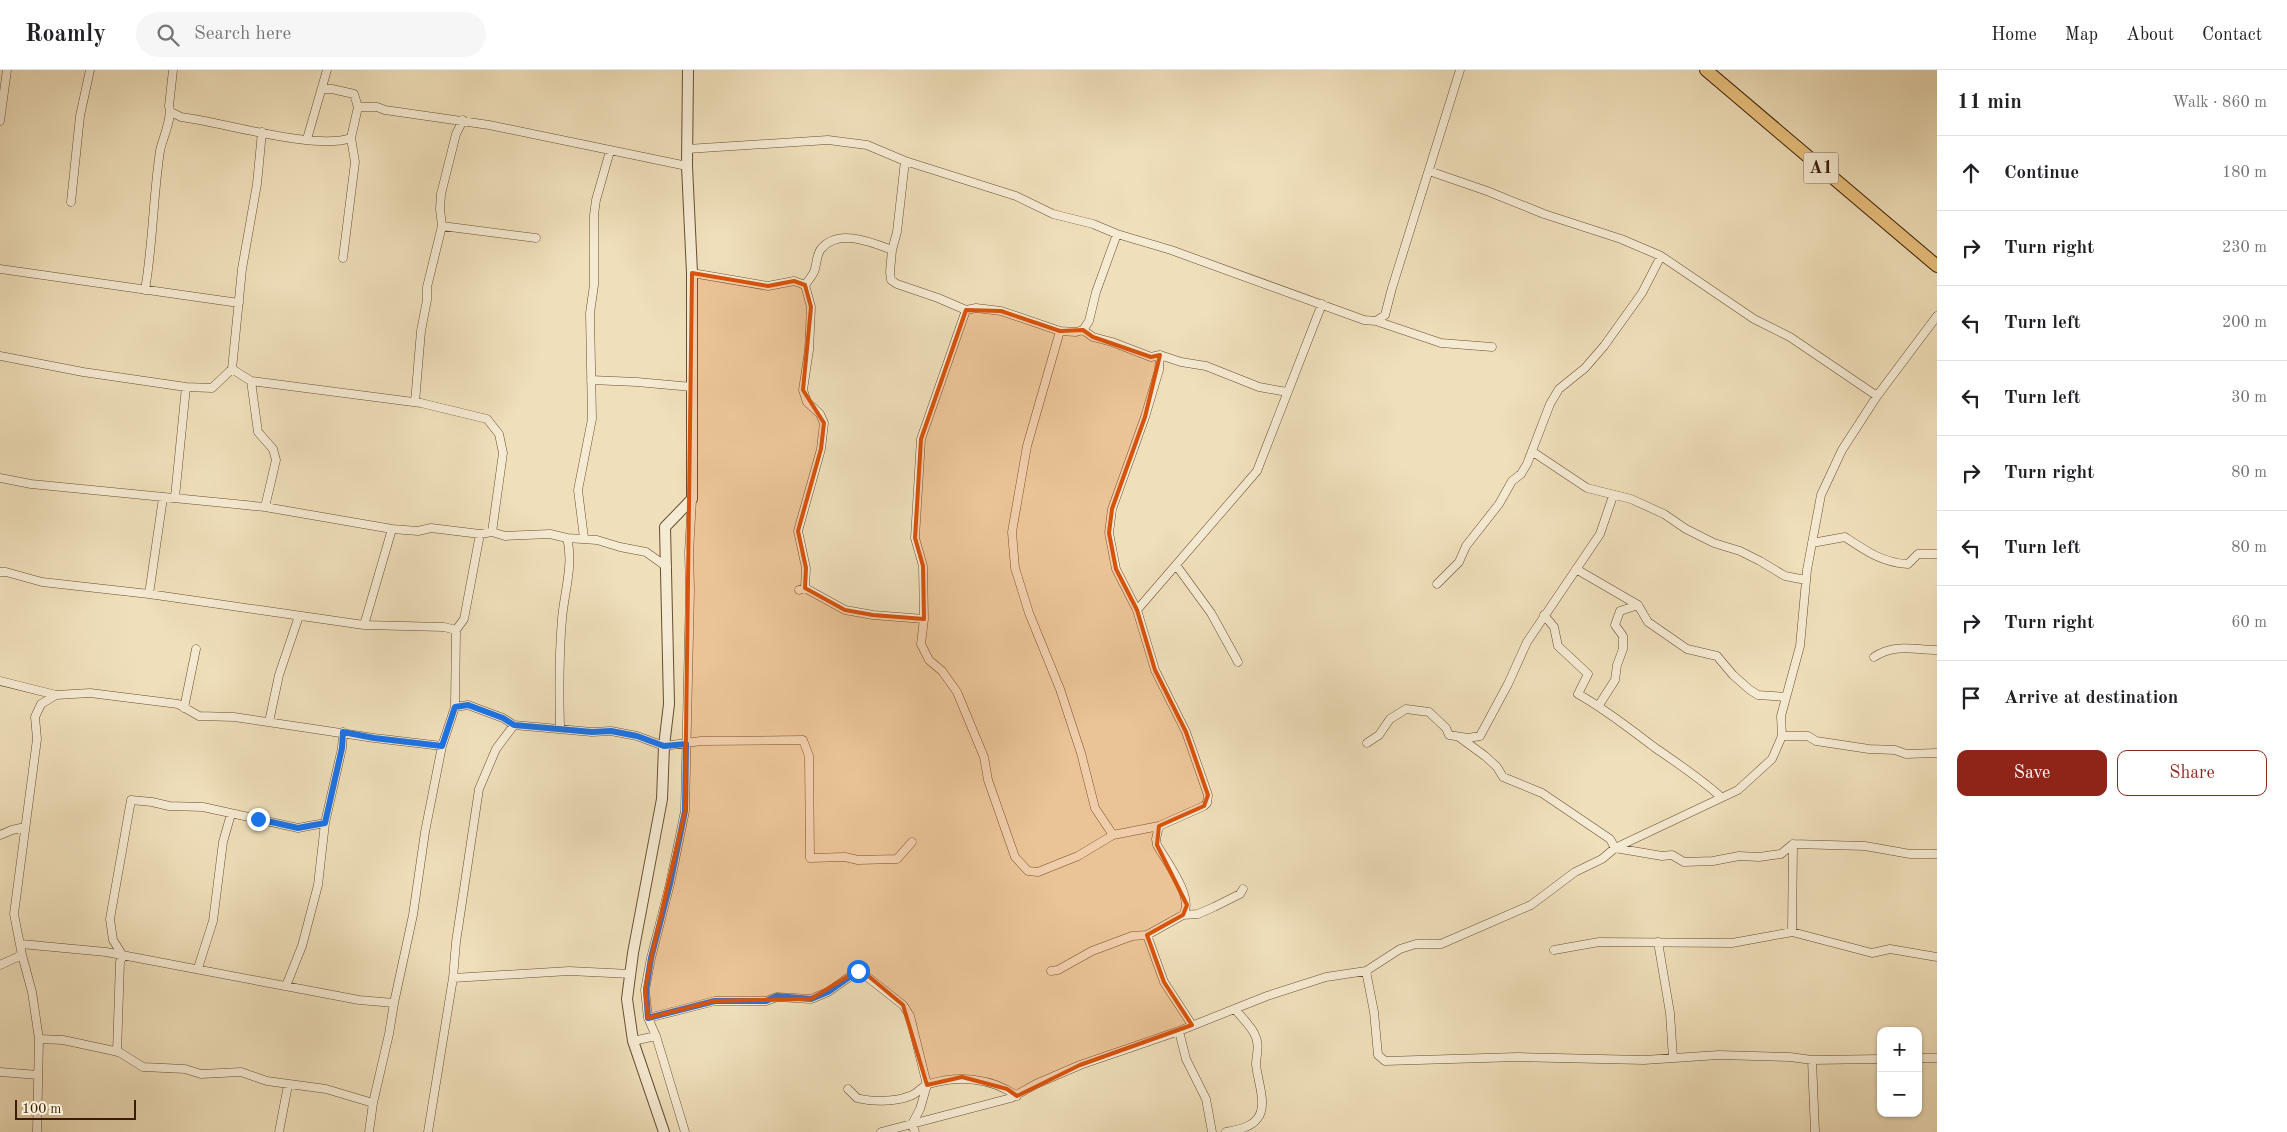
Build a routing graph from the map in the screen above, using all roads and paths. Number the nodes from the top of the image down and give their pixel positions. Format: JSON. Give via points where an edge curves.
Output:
{"nodes":[{"id":1,"x":6,"y":70,"type":"edge"},
{"id":2,"x":90,"y":70,"type":"edge"},
{"id":3,"x":173,"y":70,"type":"edge"},
{"id":4,"x":328,"y":70,"type":"edge"},
{"id":5,"x":688,"y":70,"type":"edge"},
{"id":6,"x":1460,"y":70,"type":"edge"},
{"id":7,"x":1706,"y":70,"type":"edge"},
{"id":8,"x":322,"y":89,"type":"junction"},
{"id":9,"x":358,"y":107,"type":"junction"},
{"id":10,"x":171,"y":112,"type":"junction"},
{"id":11,"x":463,"y":120,"type":"junction"},
{"id":12,"x":0,"y":121,"type":"edge"},
{"id":13,"x":262,"y":132,"type":"junction"},
{"id":14,"x":351,"y":138,"type":"junction"},
{"id":15,"x":307,"y":139,"type":"junction"},
{"id":16,"x":687,"y":150,"type":"junction"},
{"id":17,"x":610,"y":152,"type":"junction"},
{"id":18,"x":905,"y":161,"type":"junction"},
{"id":19,"x":686,"y":166,"type":"junction"},
{"id":20,"x":1429,"y":171,"type":"junction"},
{"id":21,"x":71,"y":202,"type":"dead end"},
{"id":22,"x":442,"y":226,"type":"junction"},
{"id":23,"x":1117,"y":234,"type":"junction"},
{"id":24,"x":536,"y":238,"type":"dead end"},
{"id":25,"x":892,"y":250,"type":"junction"},
{"id":26,"x":1662,"y":256,"type":"junction"},
{"id":27,"x":343,"y":258,"type":"dead end"},
{"id":28,"x":1937,"y":266,"type":"edge"},
{"id":29,"x":0,"y":270,"type":"edge"},
{"id":30,"x":692,"y":273,"type":"junction"},
{"id":31,"x":805,"y":285,"type":"junction"},
{"id":32,"x":145,"y":290,"type":"junction"},
{"id":33,"x":239,"y":303,"type":"junction"},
{"id":34,"x":1322,"y":304,"type":"junction"},
{"id":35,"x":966,"y":310,"type":"junction"},
{"id":36,"x":1937,"y":316,"type":"edge"},
{"id":37,"x":1376,"y":321,"type":"junction"},
{"id":38,"x":1083,"y":330,"type":"junction"},
{"id":39,"x":1060,"y":331,"type":"junction"},
{"id":40,"x":1492,"y":347,"type":"dead end"},
{"id":41,"x":1160,"y":355,"type":"junction"},
{"id":42,"x":0,"y":356,"type":"edge"},
{"id":43,"x":232,"y":369,"type":"junction"},
{"id":44,"x":591,"y":380,"type":"junction"},
{"id":45,"x":251,"y":381,"type":"junction"},
{"id":46,"x":186,"y":387,"type":"junction"},
{"id":47,"x":692,"y":387,"type":"junction"},
{"id":48,"x":1287,"y":392,"type":"junction"},
{"id":49,"x":1877,"y":396,"type":"junction"},
{"id":50,"x":416,"y":402,"type":"junction"},
{"id":51,"x":1533,"y":452,"type":"junction"},
{"id":52,"x":0,"y":478,"type":"edge"},
{"id":53,"x":1613,"y":496,"type":"junction"},
{"id":54,"x":175,"y":497,"type":"junction"},
{"id":55,"x":163,"y":498,"type":"junction"},
{"id":56,"x":692,"y":499,"type":"junction"},
{"id":57,"x":265,"y":507,"type":"junction"},
{"id":58,"x":392,"y":529,"type":"junction"},
{"id":59,"x":492,"y":532,"type":"junction"},
{"id":60,"x":480,"y":534,"type":"junction"},
{"id":61,"x":567,"y":538,"type":"junction"},
{"id":62,"x":584,"y":538,"type":"junction"},
{"id":63,"x":1812,"y":542,"type":"junction"},
{"id":64,"x":1937,"y":554,"type":"edge"},
{"id":65,"x":1176,"y":565,"type":"junction"},
{"id":66,"x":667,"y":566,"type":"junction"},
{"id":67,"x":1576,"y":570,"type":"junction"},
{"id":68,"x":0,"y":572,"type":"edge"},
{"id":69,"x":1806,"y":580,"type":"junction"},
{"id":70,"x":1437,"y":584,"type":"dead end"},
{"id":71,"x":149,"y":594,"type":"junction"},
{"id":72,"x":1638,"y":605,"type":"junction"},
{"id":73,"x":1137,"y":610,"type":"junction"},
{"id":74,"x":299,"y":616,"type":"junction"},
{"id":75,"x":1544,"y":616,"type":"junction"},
{"id":76,"x":924,"y":619,"type":"junction"},
{"id":77,"x":364,"y":625,"type":"junction"},
{"id":78,"x":456,"y":630,"type":"junction"},
{"id":79,"x":196,"y":649,"type":"dead end"},
{"id":80,"x":1937,"y":650,"type":"edge"},
{"id":81,"x":1874,"y":657,"type":"dead end"},
{"id":82,"x":1238,"y":662,"type":"dead end"},
{"id":83,"x":0,"y":681,"type":"edge"},
{"id":84,"x":56,"y":695,"type":"junction"},
{"id":85,"x":1786,"y":697,"type":"junction"},
{"id":86,"x":1599,"y":705,"type":"junction"},
{"id":87,"x":455,"y":707,"type":"junction"},
{"id":88,"x":184,"y":708,"type":"junction"},
{"id":89,"x":269,"y":722,"type":"junction"},
{"id":90,"x":514,"y":725,"type":"junction"},
{"id":91,"x":560,"y":728,"type":"junction"},
{"id":92,"x":343,"y":732,"type":"junction"},
{"id":93,"x":1782,"y":736,"type":"junction"},
{"id":94,"x":1459,"y":737,"type":"junction"},
{"id":95,"x":1367,"y":743,"type":"dead end"},
{"id":96,"x":686,"y":744,"type":"junction"},
{"id":97,"x":442,"y":746,"type":"junction"},
{"id":98,"x":664,"y":746,"type":"junction"},
{"id":99,"x":1937,"y":752,"type":"edge"},
{"id":100,"x":1721,"y":798,"type":"junction"},
{"id":101,"x":230,"y":814,"type":"junction"},
{"id":102,"x":325,"y":823,"type":"junction"},
{"id":103,"x":1160,"y":826,"type":"junction"},
{"id":104,"x":26,"y":828,"type":"junction"},
{"id":105,"x":0,"y":835,"type":"edge"},
{"id":106,"x":1113,"y":835,"type":"junction"},
{"id":107,"x":912,"y":842,"type":"dead end"},
{"id":108,"x":1793,"y":844,"type":"junction"},
{"id":109,"x":1615,"y":848,"type":"junction"},
{"id":110,"x":1937,"y":854,"type":"edge"},
{"id":111,"x":1243,"y":889,"type":"dead end"},
{"id":112,"x":1182,"y":915,"type":"junction"},
{"id":113,"x":1792,"y":932,"type":"junction"},
{"id":114,"x":1147,"y":935,"type":"junction"},
{"id":115,"x":113,"y":940,"type":"junction"},
{"id":116,"x":1658,"y":942,"type":"junction"},
{"id":117,"x":21,"y":944,"type":"junction"},
{"id":118,"x":1554,"y":950,"type":"dead end"},
{"id":119,"x":106,"y":952,"type":"junction"},
{"id":120,"x":22,"y":955,"type":"junction"},
{"id":121,"x":124,"y":956,"type":"junction"},
{"id":122,"x":1937,"y":957,"type":"edge"},
{"id":123,"x":0,"y":965,"type":"edge"},
{"id":124,"x":198,"y":968,"type":"junction"},
{"id":125,"x":1051,"y":971,"type":"dead end"},
{"id":126,"x":1366,"y":971,"type":"junction"},
{"id":127,"x":631,"y":974,"type":"junction"},
{"id":128,"x":453,"y":978,"type":"junction"},
{"id":129,"x":286,"y":986,"type":"junction"},
{"id":130,"x":394,"y":1002,"type":"junction"},
{"id":131,"x":1235,"y":1009,"type":"junction"},
{"id":132,"x":648,"y":1018,"type":"junction"},
{"id":133,"x":1192,"y":1026,"type":"junction"},
{"id":134,"x":1179,"y":1031,"type":"junction"},
{"id":135,"x":656,"y":1036,"type":"junction"},
{"id":136,"x":39,"y":1039,"type":"junction"},
{"id":137,"x":633,"y":1042,"type":"junction"},
{"id":138,"x":117,"y":1052,"type":"junction"},
{"id":139,"x":1673,"y":1058,"type":"junction"},
{"id":140,"x":1922,"y":1058,"type":"edge"},
{"id":141,"x":1937,"y":1058,"type":"edge"},
{"id":142,"x":1877,"y":1059,"type":"edge"},
{"id":143,"x":1812,"y":1060,"type":"junction"},
{"id":144,"x":0,"y":1072,"type":"edge"},
{"id":145,"x":38,"y":1075,"type":"junction"},
{"id":146,"x":288,"y":1085,"type":"junction"},
{"id":147,"x":927,"y":1085,"type":"junction"},
{"id":148,"x":848,"y":1089,"type":"dead end"},
{"id":149,"x":1017,"y":1096,"type":"junction"},
{"id":150,"x":372,"y":1103,"type":"junction"},
{"id":151,"x":914,"y":1128,"type":"edge"},
{"id":152,"x":37,"y":1132,"type":"edge"},
{"id":153,"x":279,"y":1132,"type":"edge"},
{"id":154,"x":369,"y":1132,"type":"edge"},
{"id":155,"x":428,"y":1132,"type":"edge"},
{"id":156,"x":664,"y":1132,"type":"edge"},
{"id":157,"x":685,"y":1132,"type":"edge"},
{"id":158,"x":881,"y":1132,"type":"edge"},
{"id":159,"x":1212,"y":1132,"type":"edge"},
{"id":160,"x":1226,"y":1132,"type":"edge"},
{"id":161,"x":1815,"y":1132,"type":"edge"}],
"edges":[{"from":1,"to":12,"type":"street"},
{"from":2,"to":21,"type":"street","via":[[80,116]]},
{"from":3,"to":10,"type":"street"},
{"from":4,"to":8,"type":"street"},
{"from":5,"to":16,"type":"street"},
{"from":6,"to":20,"type":"street"},
{"from":7,"to":28,"type":"highway","number":"A1"},
{"from":8,"to":9,"type":"street","via":[[354,94]]},
{"from":8,"to":15,"type":"street"},
{"from":9,"to":11,"type":"street","via":[[377,106],[385,110]]},
{"from":9,"to":14,"type":"street"},
{"from":10,"to":13,"type":"street","via":[[181,117]]},
{"from":10,"to":32,"type":"street","via":[[157,169],[150,265]]},
{"from":11,"to":17,"type":"street"},
{"from":11,"to":22,"type":"street","via":[[444,178],[440,209]]},
{"from":13,"to":15,"type":"street"},
{"from":13,"to":33,"type":"street"},
{"from":14,"to":15,"type":"street","via":[[341,142]]},
{"from":14,"to":27,"type":"street","via":[[355,162]]},
{"from":16,"to":18,"type":"street","via":[[828,140],[867,145]]},
{"from":16,"to":19,"type":"street"},
{"from":17,"to":19,"type":"street"},
{"from":17,"to":44,"type":"street","via":[[594,215]]},
{"from":18,"to":23,"type":"street"},
{"from":18,"to":25,"type":"street"},
{"from":19,"to":30,"type":"street"},
{"from":20,"to":26,"type":"street"},
{"from":20,"to":37,"type":"street","via":[[1385,315]]},
{"from":22,"to":24,"type":"street"},
{"from":22,"to":50,"type":"street","via":[[420,331]]},
{"from":23,"to":34,"type":"street","via":[[1172,250]]},
{"from":23,"to":38,"type":"street"},
{"from":25,"to":31,"type":"street","via":[[864,240],[845,238],[829,242],[820,250],[814,273]]},
{"from":25,"to":35,"type":"street","via":[[891,280]]},
{"from":26,"to":49,"type":"street","via":[[1754,319],[1790,337]]},
{"from":26,"to":51,"type":"street","via":[[1632,308],[1604,346],[1585,368],[1559,389],[1550,404]]},
{"from":29,"to":32,"type":"street"},
{"from":30,"to":31,"type":"street","via":[[768,286],[794,281]]},
{"from":30,"to":47,"type":"street"},
{"from":31,"to":76,"type":"street","via":[[811,308],[803,390],[807,402],[820,414],[824,423],[821,449],[798,531],[806,568],[802,589],[845,610]]},
{"from":32,"to":33,"type":"street"},
{"from":33,"to":43,"type":"street"},
{"from":34,"to":37,"type":"street","via":[[1364,320]]},
{"from":34,"to":48,"type":"street"},
{"from":35,"to":39,"type":"street","via":[[976,308],[1001,312]]},
{"from":35,"to":76,"type":"street","via":[[921,439],[915,538],[923,566]]},
{"from":36,"to":49,"type":"street"},
{"from":37,"to":40,"type":"street","via":[[1441,343]]},
{"from":38,"to":39,"type":"street"},
{"from":38,"to":41,"type":"street","via":[[1093,337],[1151,357]]},
{"from":39,"to":106,"type":"street","via":[[1027,446],[1012,532],[1015,568],[1029,613],[1060,689],[1095,808]]},
{"from":41,"to":48,"type":"street","via":[[1223,371],[1259,387]]},
{"from":41,"to":73,"type":"street","via":[[1159,370],[1145,417],[1112,509],[1109,533],[1116,569]]},
{"from":42,"to":46,"type":"street"},
{"from":43,"to":45,"type":"street"},
{"from":43,"to":46,"type":"street","via":[[212,388]]},
{"from":44,"to":47,"type":"street"},
{"from":44,"to":62,"type":"street","via":[[592,418],[578,490]]},
{"from":45,"to":50,"type":"street"},
{"from":45,"to":57,"type":"street","via":[[258,432],[273,449],[276,460]]},
{"from":46,"to":54,"type":"street"},
{"from":47,"to":56,"type":"street"},
{"from":48,"to":65,"type":"street","via":[[1257,471]]},
{"from":49,"to":63,"type":"street","via":[[1842,450],[1821,495]]},
{"from":50,"to":59,"type":"street","via":[[487,419],[499,434],[503,453]]},
{"from":51,"to":53,"type":"street","via":[[1587,488]]},
{"from":51,"to":70,"type":"street","via":[[1500,504],[1466,546],[1459,562]]},
{"from":52,"to":55,"type":"street"},
{"from":53,"to":67,"type":"street","via":[[1600,534]]},
{"from":53,"to":69,"type":"street","via":[[1631,499],[1664,514],[1686,529],[1740,551],[1785,576]]},
{"from":54,"to":55,"type":"street"},
{"from":54,"to":57,"type":"street"},
{"from":55,"to":71,"type":"street"},
{"from":56,"to":66,"type":"street","via":[[666,527]]},
{"from":56,"to":96,"type":"street"},
{"from":57,"to":58,"type":"street"},
{"from":58,"to":60,"type":"street","via":[[418,532],[431,528]]},
{"from":58,"to":77,"type":"street"},
{"from":59,"to":60,"type":"street"},
{"from":59,"to":61,"type":"street","via":[[505,536],[550,534]]},
{"from":60,"to":78,"type":"street","via":[[464,620]]},
{"from":61,"to":62,"type":"street"},
{"from":61,"to":91,"type":"street","via":[[569,570],[562,619]]},
{"from":62,"to":66,"type":"street","via":[[646,552]]},
{"from":63,"to":64,"type":"street","via":[[1845,537],[1871,554],[1896,564],[1908,564],[1918,554]]},
{"from":63,"to":69,"type":"street"},
{"from":65,"to":73,"type":"street"},
{"from":65,"to":82,"type":"street","via":[[1211,613]]},
{"from":66,"to":98,"type":"street","via":[[669,704]]},
{"from":67,"to":72,"type":"street"},
{"from":67,"to":75,"type":"street"},
{"from":68,"to":71,"type":"street","via":[[42,582]]},
{"from":69,"to":85,"type":"street","via":[[1800,646]]},
{"from":71,"to":74,"type":"street"},
{"from":72,"to":85,"type":"street","via":[[1648,622],[1661,632],[1687,649],[1717,656],[1733,675],[1758,695]]},
{"from":72,"to":86,"type":"street","via":[[1620,611],[1615,625],[1623,636],[1623,650],[1615,680]]},
{"from":73,"to":103,"type":"street","via":[[1155,670],[1186,732],[1208,794],[1208,803],[1204,806]]},
{"from":74,"to":77,"type":"street"},
{"from":74,"to":89,"type":"street","via":[[279,675]]},
{"from":75,"to":86,"type":"street","via":[[1554,627],[1558,646],[1588,674],[1578,694]]},
{"from":75,"to":94,"type":"street","via":[[1527,642],[1480,736]]},
{"from":76,"to":106,"type":"street","via":[[921,644],[929,660],[952,682],[961,702],[984,756],[994,797],[1019,863],[1028,871],[1038,872],[1078,856]]},
{"from":77,"to":78,"type":"street"},
{"from":78,"to":87,"type":"street"},
{"from":79,"to":88,"type":"street"},
{"from":80,"to":81,"type":"street","via":[[1885,649]]},
{"from":83,"to":84,"type":"street"},
{"from":84,"to":88,"type":"street","via":[[90,692],[120,695],[178,704]]},
{"from":84,"to":104,"type":"street","via":[[41,704],[35,717],[37,739]]},
{"from":85,"to":93,"type":"street","via":[[1781,716]]},
{"from":86,"to":100,"type":"street","via":[[1690,771]]},
{"from":87,"to":90,"type":"street","via":[[468,705]]},
{"from":87,"to":97,"type":"street"},
{"from":88,"to":89,"type":"street","via":[[199,716]]},
{"from":89,"to":92,"type":"street"},
{"from":90,"to":91,"type":"street"},
{"from":90,"to":128,"type":"street","via":[[496,749],[479,789]]},
{"from":91,"to":98,"type":"street","via":[[611,731]]},
{"from":92,"to":97,"type":"street"},
{"from":92,"to":102,"type":"street"},
{"from":93,"to":99,"type":"street","via":[[1808,736],[1816,741],[1869,750],[1896,750],[1906,754]]},
{"from":93,"to":100,"type":"street","via":[[1772,759],[1756,776]]},
{"from":94,"to":95,"type":"street","via":[[1449,735],[1429,712],[1410,709],[1390,719],[1379,735]]},
{"from":94,"to":109,"type":"street","via":[[1485,756],[1503,777],[1542,793],[1610,839]]},
{"from":96,"to":98,"type":"street"},
{"from":96,"to":107,"type":"street","via":[[701,741],[804,741],[809,756],[810,858],[897,859]]},
{"from":96,"to":132,"type":"street","via":[[685,811],[650,966],[646,990]]},
{"from":97,"to":130,"type":"street","via":[[413,915]]},
{"from":98,"to":127,"type":"street","via":[[662,799]]},
{"from":100,"to":109,"type":"street"},
{"from":101,"to":102,"type":"street","via":[[298,828]]},
{"from":101,"to":115,"type":"street","via":[[204,807],[131,800],[110,918]]},
{"from":101,"to":124,"type":"street","via":[[223,842],[213,921]]},
{"from":102,"to":129,"type":"street","via":[[318,885],[302,946]]},
{"from":103,"to":106,"type":"street"},
{"from":103,"to":112,"type":"street","via":[[1157,845],[1186,900],[1186,910]]},
{"from":104,"to":105,"type":"street"},
{"from":104,"to":117,"type":"street","via":[[14,914]]},
{"from":108,"to":109,"type":"street","via":[[1781,854],[1684,862],[1672,855]]},
{"from":108,"to":110,"type":"street","via":[[1866,846],[1910,854]]},
{"from":108,"to":113,"type":"street"},
{"from":109,"to":126,"type":"street","via":[[1531,904],[1441,944],[1416,944],[1400,949]]},
{"from":111,"to":112,"type":"street","via":[[1240,894],[1198,914]]},
{"from":112,"to":114,"type":"street"},
{"from":113,"to":116,"type":"street","via":[[1732,943]]},
{"from":113,"to":122,"type":"street","via":[[1872,952],[1890,949]]},
{"from":114,"to":125,"type":"street","via":[[1132,936]]},
{"from":114,"to":133,"type":"street","via":[[1164,982]]},
{"from":115,"to":119,"type":"street"},
{"from":115,"to":121,"type":"street"},
{"from":116,"to":118,"type":"street","via":[[1599,942]]},
{"from":116,"to":139,"type":"street","via":[[1670,1013]]},
{"from":117,"to":119,"type":"street"},
{"from":117,"to":120,"type":"street"},
{"from":119,"to":121,"type":"street"},
{"from":120,"to":123,"type":"street"},
{"from":120,"to":136,"type":"street"},
{"from":121,"to":124,"type":"street"},
{"from":121,"to":138,"type":"street","via":[[120,962]]},
{"from":124,"to":129,"type":"street"},
{"from":126,"to":131,"type":"street","via":[[1326,977]]},
{"from":126,"to":139,"type":"street","via":[[1378,1055],[1385,1060]]},
{"from":127,"to":128,"type":"street","via":[[569,971]]},
{"from":127,"to":137,"type":"street","via":[[627,999]]},
{"from":128,"to":155,"type":"street"},
{"from":129,"to":130,"type":"street","via":[[359,1000]]},
{"from":130,"to":150,"type":"street"},
{"from":131,"to":133,"type":"street"},
{"from":131,"to":160,"type":"street","via":[[1254,1032],[1258,1043],[1256,1063],[1262,1091],[1261,1110],[1253,1123]]},
{"from":132,"to":135,"type":"street"},
{"from":132,"to":147,"type":"street","via":[[715,1001],[766,1001],[782,996],[811,999],[828,992],[858,971],[892,995],[906,1010]]},
{"from":133,"to":134,"type":"street"},
{"from":134,"to":149,"type":"street","via":[[1080,1065]]},
{"from":134,"to":159,"type":"street","via":[[1186,1059],[1206,1100]]},
{"from":135,"to":137,"type":"street"},
{"from":135,"to":157,"type":"street"},
{"from":136,"to":138,"type":"street","via":[[63,1040]]},
{"from":136,"to":145,"type":"street"},
{"from":137,"to":156,"type":"street"},
{"from":138,"to":146,"type":"street","via":[[143,1067],[201,1074],[241,1072]]},
{"from":139,"to":143,"type":"street","via":[[1790,1056]]},
{"from":140,"to":141,"type":"street"},
{"from":142,"to":143,"type":"street"},
{"from":143,"to":161,"type":"street"},
{"from":144,"to":145,"type":"street"},
{"from":145,"to":152,"type":"street"},
{"from":146,"to":150,"type":"street","via":[[326,1089]]},
{"from":146,"to":153,"type":"street"},
{"from":147,"to":148,"type":"street","via":[[911,1096],[891,1100],[857,1098]]},
{"from":147,"to":149,"type":"street","via":[[962,1077],[1007,1088]]},
{"from":147,"to":151,"type":"street"},
{"from":149,"to":151,"type":"street"},
{"from":150,"to":154,"type":"street"},
{"from":151,"to":158,"type":"street"}]}
